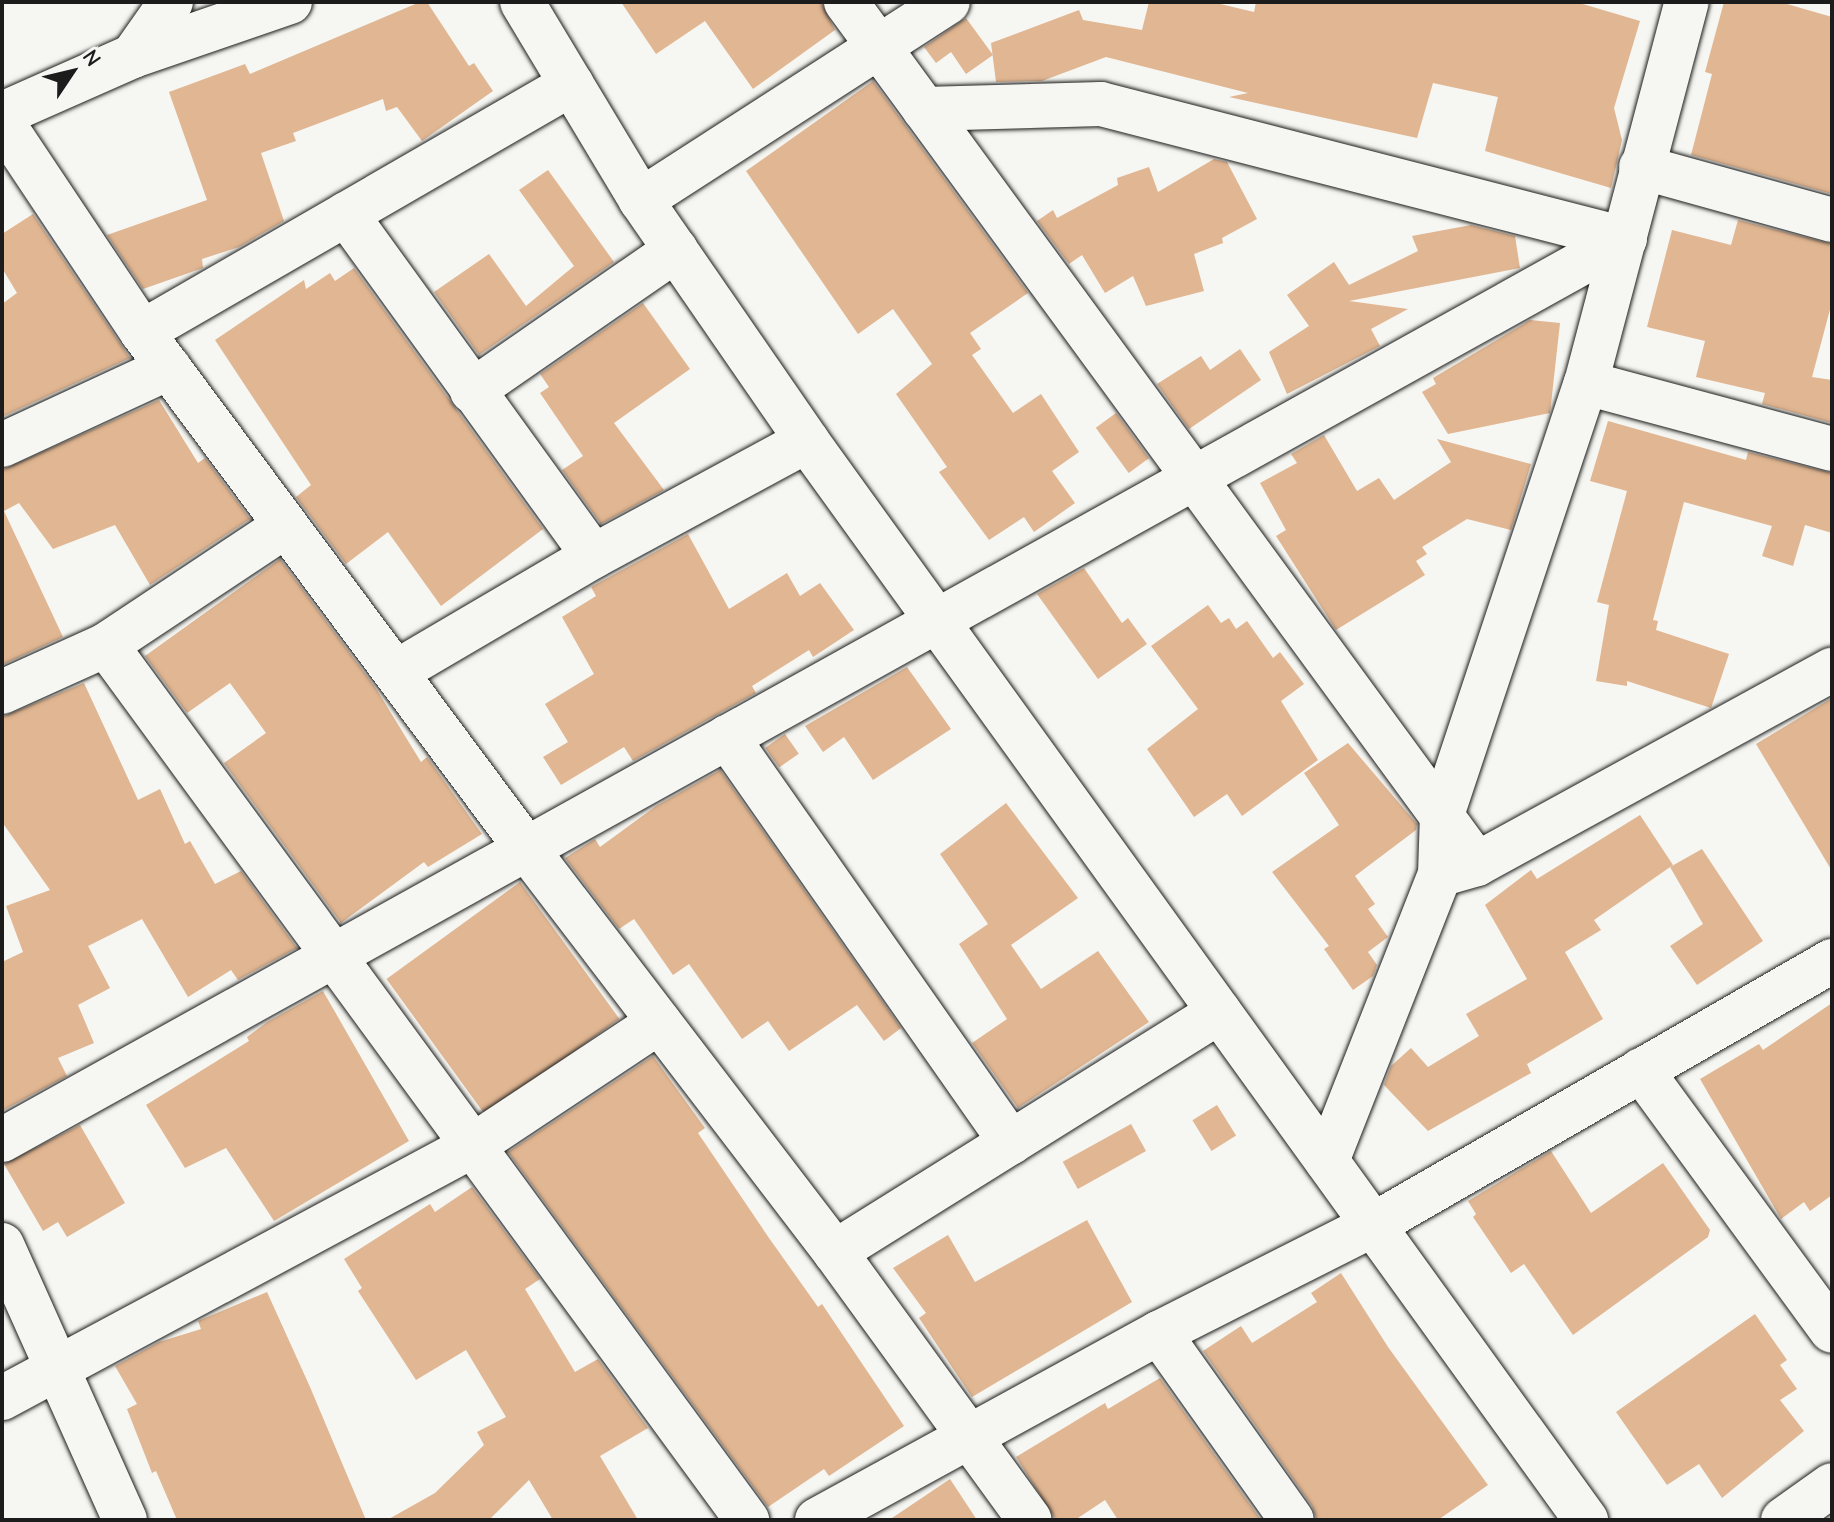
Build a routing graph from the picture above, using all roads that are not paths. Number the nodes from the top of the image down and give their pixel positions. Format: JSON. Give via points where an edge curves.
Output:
{"nodes":[{"id":1,"x":171,"y":2,"type":"edge"},
{"id":2,"x":290,"y":2,"type":"edge"},
{"id":3,"x":522,"y":2,"type":"edge"},
{"id":4,"x":846,"y":2,"type":"edge"},
{"id":5,"x":948,"y":2,"type":"edge"},
{"id":6,"x":1675,"y":5,"type":"edge"},
{"id":7,"x":878,"y":47,"type":"junction"},
{"id":8,"x":133,"y":56,"type":"junction"},
{"id":9,"x":571,"y":84,"type":"junction"},
{"id":10,"x":924,"y":109,"type":"junction"},
{"id":11,"x":2,"y":114,"type":"edge"},
{"id":12,"x":2,"y":122,"type":"edge"},
{"id":13,"x":1641,"y":167,"type":"junction"},
{"id":14,"x":641,"y":200,"type":"junction"},
{"id":15,"x":346,"y":214,"type":"junction"},
{"id":16,"x":1832,"y":220,"type":"edge"},
{"id":17,"x":1625,"y":239,"type":"junction"},
{"id":18,"x":676,"y":250,"type":"junction"},
{"id":19,"x":142,"y":332,"type":"junction"},
{"id":20,"x":169,"y":368,"type":"junction"},
{"id":21,"x":1586,"y":383,"type":"junction"},
{"id":22,"x":472,"y":391,"type":"junction"},
{"id":23,"x":807,"y":441,"type":"junction"},
{"id":24,"x":2,"y":445,"type":"edge"},
{"id":25,"x":1832,"y":449,"type":"edge"},
{"id":26,"x":1196,"y":477,"type":"junction"},
{"id":27,"x":285,"y":526,"type":"junction"},
{"id":28,"x":594,"y":556,"type":"junction"},
{"id":29,"x":938,"y":622,"type":"junction"},
{"id":30,"x":106,"y":645,"type":"junction"},
{"id":31,"x":1832,"y":670,"type":"edge"},
{"id":32,"x":396,"y":672,"type":"junction"},
{"id":33,"x":2,"y":692,"type":"edge"},
{"id":34,"x":727,"y":737,"type":"junction"},
{"id":35,"x":1442,"y":815,"type":"junction"},
{"id":36,"x":526,"y":848,"type":"junction"},
{"id":37,"x":1458,"y":869,"type":"junction"},
{"id":38,"x":332,"y":956,"type":"junction"},
{"id":39,"x":1832,"y":961,"type":"edge"},
{"id":40,"x":1219,"y":1012,"type":"junction"},
{"id":41,"x":659,"y":1022,"type":"junction"},
{"id":42,"x":1641,"y":1070,"type":"junction"},
{"id":43,"x":2,"y":1140,"type":"edge"},
{"id":44,"x":1011,"y":1142,"type":"junction"},
{"id":45,"x":474,"y":1145,"type":"junction"},
{"id":46,"x":1327,"y":1161,"type":"junction"},
{"id":47,"x":1373,"y":1225,"type":"junction"},
{"id":48,"x":2,"y":1245,"type":"edge"},
{"id":49,"x":835,"y":1252,"type":"junction"},
{"id":50,"x":1832,"y":1331,"type":"edge"},
{"id":51,"x":1159,"y":1333,"type":"junction"},
{"id":52,"x":58,"y":1370,"type":"junction"},
{"id":53,"x":2,"y":1398,"type":"edge"},
{"id":54,"x":970,"y":1435,"type":"junction"},
{"id":55,"x":1832,"y":1485,"type":"edge"},
{"id":56,"x":125,"y":1520,"type":"edge"},
{"id":57,"x":747,"y":1520,"type":"edge"},
{"id":58,"x":817,"y":1520,"type":"edge"},
{"id":59,"x":1030,"y":1520,"type":"edge"},
{"id":60,"x":1292,"y":1520,"type":"edge"},
{"id":61,"x":1586,"y":1520,"type":"edge"},
{"id":62,"x":1783,"y":1520,"type":"edge"}],
"edges":[{"from":1,"to":8,"type":"street"},
{"from":2,"to":8,"type":"street"},
{"from":3,"to":9,"type":"street"},
{"from":4,"to":7,"type":"street"},
{"from":5,"to":7,"type":"street"},
{"from":6,"to":13,"type":"street"},
{"from":7,"to":10,"type":"street"},
{"from":7,"to":14,"type":"street"},
{"from":8,"to":11,"type":"street"},
{"from":9,"to":14,"type":"street"},
{"from":9,"to":15,"type":"street"},
{"from":10,"to":17,"type":"street","via":[[1101,104]]},
{"from":10,"to":26,"type":"street"},
{"from":12,"to":19,"type":"street"},
{"from":13,"to":16,"type":"street"},
{"from":13,"to":17,"type":"street"},
{"from":14,"to":18,"type":"street"},
{"from":15,"to":19,"type":"street"},
{"from":15,"to":22,"type":"street"},
{"from":17,"to":21,"type":"street"},
{"from":17,"to":26,"type":"street"},
{"from":18,"to":22,"type":"street"},
{"from":18,"to":23,"type":"street"},
{"from":19,"to":20,"type":"street"},
{"from":20,"to":24,"type":"street"},
{"from":20,"to":27,"type":"street"},
{"from":21,"to":25,"type":"street"},
{"from":21,"to":35,"type":"street"},
{"from":22,"to":28,"type":"street"},
{"from":23,"to":28,"type":"street"},
{"from":23,"to":29,"type":"street"},
{"from":26,"to":29,"type":"street"},
{"from":26,"to":35,"type":"street"},
{"from":27,"to":30,"type":"street"},
{"from":27,"to":32,"type":"street"},
{"from":28,"to":32,"type":"street"},
{"from":29,"to":34,"type":"street"},
{"from":29,"to":40,"type":"street"},
{"from":30,"to":33,"type":"street"},
{"from":30,"to":38,"type":"street"},
{"from":31,"to":37,"type":"street"},
{"from":32,"to":36,"type":"street"},
{"from":34,"to":36,"type":"street"},
{"from":34,"to":44,"type":"street"},
{"from":35,"to":37,"type":"street"},
{"from":36,"to":38,"type":"street"},
{"from":36,"to":41,"type":"street"},
{"from":37,"to":46,"type":"street"},
{"from":38,"to":43,"type":"street"},
{"from":38,"to":45,"type":"street"},
{"from":39,"to":42,"type":"street"},
{"from":40,"to":44,"type":"street"},
{"from":40,"to":46,"type":"street"},
{"from":41,"to":45,"type":"street"},
{"from":41,"to":49,"type":"street"},
{"from":42,"to":47,"type":"street"},
{"from":42,"to":50,"type":"street"},
{"from":44,"to":49,"type":"street"},
{"from":45,"to":52,"type":"street"},
{"from":45,"to":57,"type":"street"},
{"from":46,"to":47,"type":"street"},
{"from":47,"to":51,"type":"street"},
{"from":47,"to":61,"type":"street"},
{"from":48,"to":52,"type":"street"},
{"from":49,"to":54,"type":"street"},
{"from":51,"to":54,"type":"street"},
{"from":51,"to":60,"type":"street"},
{"from":52,"to":53,"type":"street"},
{"from":52,"to":56,"type":"street"},
{"from":54,"to":58,"type":"street"},
{"from":54,"to":59,"type":"street"},
{"from":55,"to":62,"type":"street"}]}
